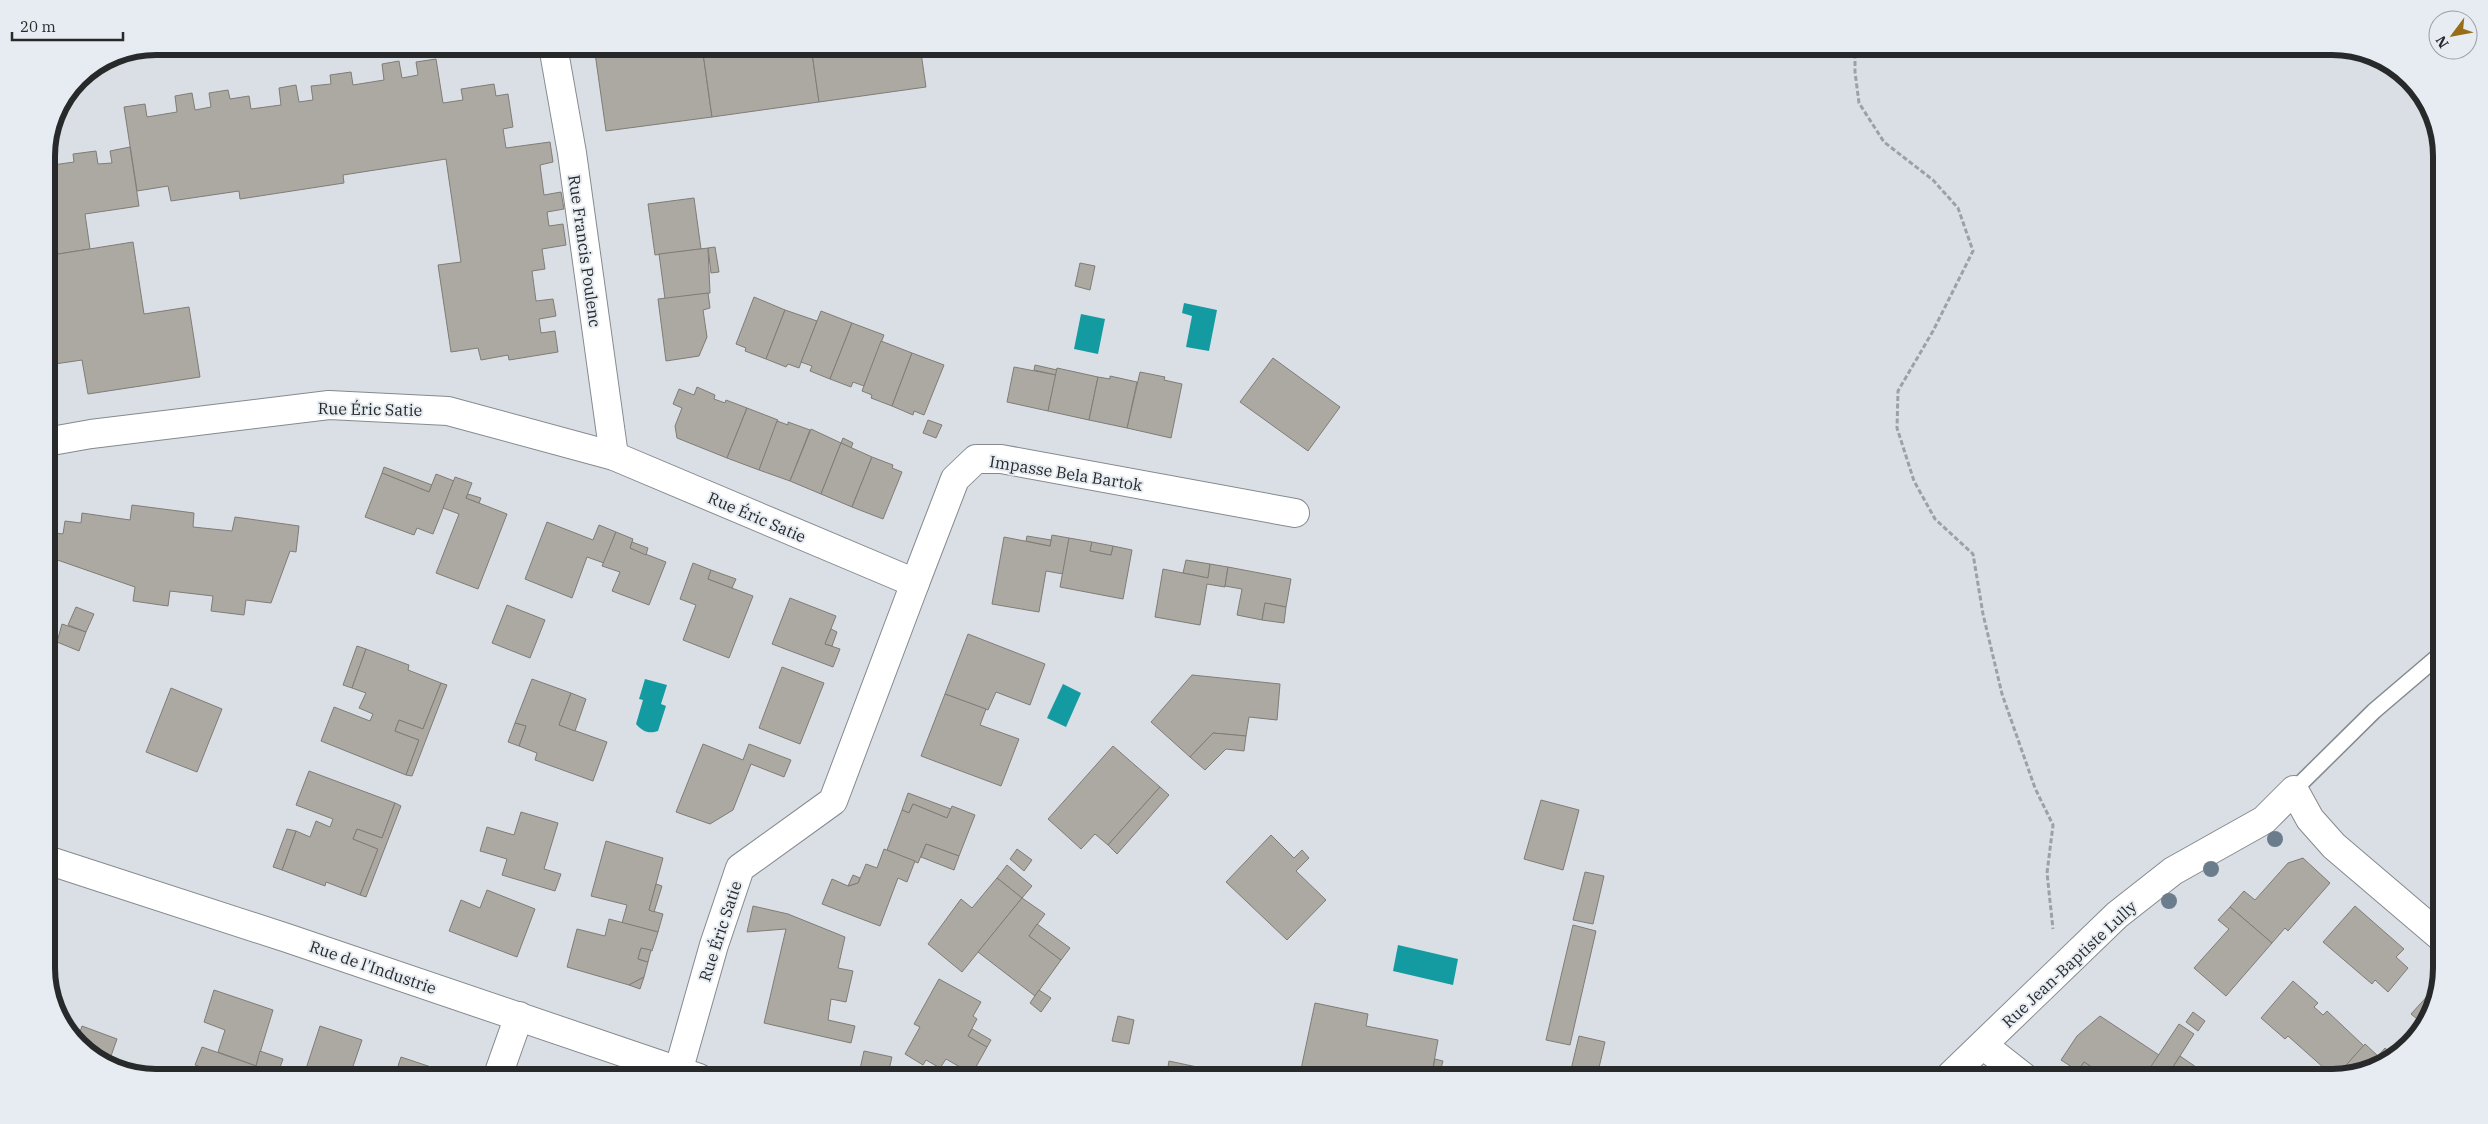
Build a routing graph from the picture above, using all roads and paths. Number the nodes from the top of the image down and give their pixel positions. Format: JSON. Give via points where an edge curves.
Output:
{"nodes":[{"id":1,"x":555,"y":55,"type":"edge"},
{"id":2,"x":1855,"y":55,"type":"edge"},
{"id":3,"x":55,"y":440,"type":"edge"},
{"id":4,"x":614,"y":456,"type":"junction"},
{"id":5,"x":1295,"y":513,"type":"dead end"},
{"id":6,"x":915,"y":584,"type":"junction"},
{"id":7,"x":2433,"y":661,"type":"edge"},
{"id":8,"x":2294,"y":790,"type":"junction"},
{"id":9,"x":55,"y":863,"type":"edge"},
{"id":10,"x":2433,"y":930,"type":"edge"},
{"id":11,"x":2058,"y":972,"type":"junction"},
{"id":12,"x":519,"y":1016,"type":"junction"},
{"id":13,"x":1983,"y":1045,"type":"junction"},
{"id":14,"x":500,"y":1069,"type":"edge"},
{"id":15,"x":672,"y":1069,"type":"edge"},
{"id":16,"x":690,"y":1069,"type":"edge"},
{"id":17,"x":1958,"y":1069,"type":"edge"},
{"id":18,"x":2013,"y":1069,"type":"edge"}],
"edges":[{"from":1,"to":4,"type":"street","name":"Rue Francis Poulenc","via":[[572,153]]},
{"from":2,"to":11,"type":"path","via":[[1859,103],[1884,142],[1933,180],[1958,208],[1973,251],[1933,331],[1898,391],[1897,428],[1914,481],[1935,519],[1973,554],[2002,694],[2035,788],[2053,826],[2047,873]]},
{"from":3,"to":4,"type":"street","name":"Rue Éric Satie","via":[[329,405],[448,411]]},
{"from":4,"to":6,"type":"street","name":"Rue Éric Satie"},
{"from":5,"to":6,"type":"street","name":"Impasse Bela Bartok","via":[[1001,459],[976,459],[955,479]]},
{"from":6,"to":16,"type":"street","name":"Rue Éric Satie","via":[[833,801],[740,868],[714,945]]},
{"from":7,"to":8,"type":"lane","via":[[2374,711]]},
{"from":8,"to":10,"type":"street","via":[[2310,819],[2334,846]]},
{"from":8,"to":11,"type":"street","name":"Rue Jean-Baptiste Lully","via":[[2264,820],[2172,871],[2117,915]]},
{"from":9,"to":12,"type":"street","name":"Rue de l'Industrie"},
{"from":11,"to":13,"type":"street","name":"Rue Jean-Baptiste Lully"},
{"from":12,"to":14,"type":"street"},
{"from":12,"to":15,"type":"street","name":"Rue de l'Industrie"},
{"from":13,"to":17,"type":"street","name":"Rue Jean-Baptiste Lully"},
{"from":13,"to":18,"type":"street"}]}
